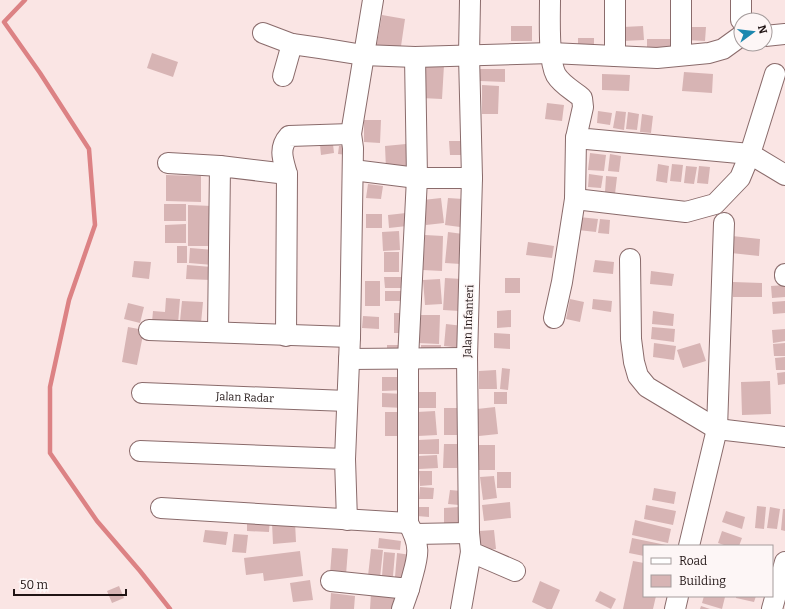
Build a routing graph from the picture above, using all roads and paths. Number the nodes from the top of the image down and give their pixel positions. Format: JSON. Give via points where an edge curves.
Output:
{"nodes":[{"id":1,"x":373,"y":0,"type":"edge"},
{"id":2,"x":470,"y":0,"type":"edge"},
{"id":3,"x":550,"y":0,"type":"edge"},
{"id":4,"x":615,"y":0,"type":"edge"},
{"id":5,"x":681,"y":0,"type":"edge"},
{"id":6,"x":740,"y":0,"type":"edge"},
{"id":7,"x":741,"y":12,"type":"edge"},
{"id":8,"x":263,"y":33,"type":"dead end"},
{"id":9,"x":785,"y":34,"type":"edge"},
{"id":10,"x":773,"y":35,"type":"edge"},
{"id":11,"x":733,"y":42,"type":"edge"},
{"id":12,"x":292,"y":44,"type":"junction"},
{"id":13,"x":551,"y":53,"type":"junction"},
{"id":14,"x":681,"y":54,"type":"junction"},
{"id":15,"x":363,"y":55,"type":"junction"},
{"id":16,"x":469,"y":55,"type":"junction"},
{"id":17,"x":615,"y":56,"type":"junction"},
{"id":18,"x":415,"y":57,"type":"junction"},
{"id":19,"x":775,"y":74,"type":"dead end"},
{"id":20,"x":283,"y":76,"type":"dead end"},
{"id":21,"x":351,"y":134,"type":"junction"},
{"id":22,"x":576,"y":138,"type":"junction"},
{"id":23,"x":750,"y":154,"type":"junction"},
{"id":24,"x":168,"y":163,"type":"dead end"},
{"id":25,"x":220,"y":166,"type":"junction"},
{"id":26,"x":353,"y":170,"type":"junction"},
{"id":27,"x":286,"y":174,"type":"junction"},
{"id":28,"x":785,"y":175,"type":"edge"},
{"id":29,"x":417,"y":178,"type":"junction"},
{"id":30,"x":472,"y":178,"type":"junction"},
{"id":31,"x":575,"y":199,"type":"junction"},
{"id":32,"x":724,"y":223,"type":"dead end"},
{"id":33,"x":630,"y":259,"type":"dead end"},
{"id":34,"x":554,"y":318,"type":"dead end"},
{"id":35,"x":149,"y":330,"type":"dead end"},
{"id":36,"x":218,"y":332,"type":"junction"},
{"id":37,"x":286,"y":336,"type":"junction"},
{"id":38,"x":350,"y":337,"type":"junction"},
{"id":39,"x":467,"y":358,"type":"junction"},
{"id":40,"x":349,"y":359,"type":"junction"},
{"id":41,"x":408,"y":359,"type":"junction"},
{"id":42,"x":142,"y":393,"type":"dead end"},
{"id":43,"x":347,"y":401,"type":"junction"},
{"id":44,"x":717,"y":429,"type":"junction"},
{"id":45,"x":785,"y":437,"type":"edge"},
{"id":46,"x":140,"y":451,"type":"dead end"},
{"id":47,"x":345,"y":459,"type":"junction"},
{"id":48,"x":161,"y":508,"type":"dead end"},
{"id":49,"x":347,"y":520,"type":"junction"},
{"id":50,"x":411,"y":528,"type":"junction"},
{"id":51,"x":469,"y":532,"type":"junction"},
{"id":52,"x":689,"y":545,"type":"edge"},
{"id":53,"x":471,"y":552,"type":"junction"},
{"id":54,"x":785,"y":562,"type":"edge"},
{"id":55,"x":515,"y":571,"type":"dead end"},
{"id":56,"x":331,"y":581,"type":"dead end"},
{"id":57,"x":409,"y":589,"type":"junction"},
{"id":58,"x":678,"y":597,"type":"edge"},
{"id":59,"x":402,"y":609,"type":"edge"},
{"id":60,"x":461,"y":609,"type":"edge"},
{"id":61,"x":675,"y":609,"type":"edge"},
{"id":62,"x":772,"y":609,"type":"edge"}],
"edges":[{"from":1,"to":15,"type":"street"},
{"from":2,"to":16,"type":"street","name":"Jalan Infanteri"},
{"from":3,"to":13,"type":"street"},
{"from":4,"to":17,"type":"street"},
{"from":5,"to":14,"type":"street"},
{"from":6,"to":7,"type":"street"},
{"from":8,"to":12,"type":"street"},
{"from":9,"to":10,"type":"street"},
{"from":11,"to":14,"type":"street","via":[[723,50]]},
{"from":12,"to":15,"type":"street"},
{"from":12,"to":20,"type":"street"},
{"from":13,"to":16,"type":"street"},
{"from":13,"to":17,"type":"street"},
{"from":13,"to":22,"type":"street","via":[[556,75],[582,98],[583,107]]},
{"from":14,"to":17,"type":"street","via":[[657,58]]},
{"from":15,"to":18,"type":"street"},
{"from":15,"to":21,"type":"street"},
{"from":16,"to":18,"type":"street"},
{"from":16,"to":30,"type":"street","name":"Jalan Infanteri"},
{"from":18,"to":29,"type":"street"},
{"from":19,"to":23,"type":"street"},
{"from":21,"to":26,"type":"street"},
{"from":21,"to":27,"type":"street","via":[[289,136],[283,142],[281,150]]},
{"from":22,"to":23,"type":"street"},
{"from":22,"to":31,"type":"street"},
{"from":23,"to":28,"type":"street"},
{"from":23,"to":31,"type":"street","via":[[740,178],[715,204],[704,208],[686,212]]},
{"from":24,"to":25,"type":"street"},
{"from":25,"to":27,"type":"street"},
{"from":25,"to":36,"type":"street"},
{"from":26,"to":29,"type":"street"},
{"from":26,"to":38,"type":"street"},
{"from":27,"to":37,"type":"street"},
{"from":29,"to":30,"type":"street"},
{"from":29,"to":41,"type":"street"},
{"from":30,"to":39,"type":"street","name":"Jalan Infanteri"},
{"from":31,"to":34,"type":"street"},
{"from":32,"to":44,"type":"street"},
{"from":33,"to":44,"type":"street","via":[[632,339],[638,376],[648,387]]},
{"from":35,"to":36,"type":"street"},
{"from":36,"to":37,"type":"street"},
{"from":37,"to":38,"type":"street"},
{"from":38,"to":40,"type":"street"},
{"from":39,"to":41,"type":"street"},
{"from":39,"to":51,"type":"street","name":"Jalan Infanteri"},
{"from":40,"to":41,"type":"street"},
{"from":40,"to":43,"type":"street"},
{"from":41,"to":50,"type":"street"},
{"from":42,"to":43,"type":"street","name":"Jalan Radar"},
{"from":43,"to":47,"type":"street"},
{"from":44,"to":45,"type":"street"},
{"from":44,"to":52,"type":"street"},
{"from":46,"to":47,"type":"street"},
{"from":47,"to":49,"type":"street"},
{"from":48,"to":49,"type":"street"},
{"from":49,"to":50,"type":"street"},
{"from":50,"to":51,"type":"street"},
{"from":50,"to":57,"type":"street","via":[[418,548]]},
{"from":51,"to":53,"type":"street","name":"Jalan Infanteri"},
{"from":53,"to":55,"type":"street"},
{"from":53,"to":60,"type":"street","name":"Jalan Infanteri"},
{"from":54,"to":62,"type":"street"},
{"from":56,"to":57,"type":"street"},
{"from":57,"to":59,"type":"street"},
{"from":58,"to":61,"type":"street"}]}
